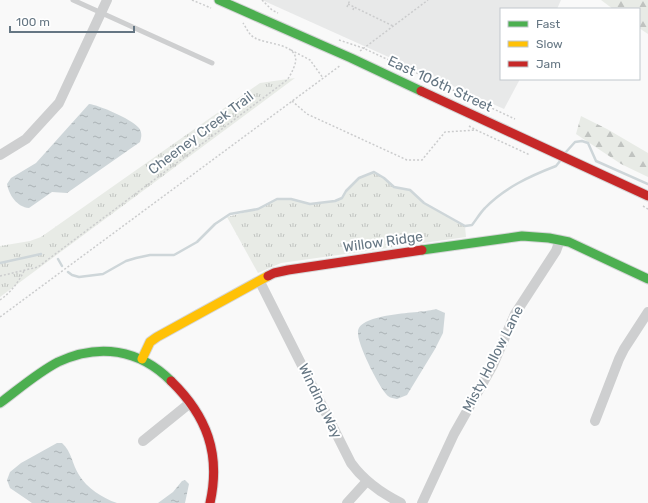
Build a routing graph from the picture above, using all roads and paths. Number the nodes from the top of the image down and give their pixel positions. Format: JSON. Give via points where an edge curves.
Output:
{"nodes":[{"id":1,"x":73,"y":0,"type":"edge"},
{"id":2,"x":107,"y":0,"type":"edge"},
{"id":3,"x":192,"y":0,"type":"edge"},
{"id":4,"x":219,"y":0,"type":"edge"},
{"id":5,"x":350,"y":0,"type":"edge"},
{"id":6,"x":427,"y":0,"type":"edge"},
{"id":7,"x":212,"y":9,"type":"dead end"},
{"id":8,"x":101,"y":13,"type":"junction"},
{"id":9,"x":241,"y":20,"type":"dead end"},
{"id":10,"x":393,"y":26,"type":"junction"},
{"id":11,"x":284,"y":46,"type":"junction"},
{"id":12,"x":363,"y":48,"type":"junction"},
{"id":13,"x":351,"y":58,"type":"junction"},
{"id":14,"x":212,"y":63,"type":"dead end"},
{"id":15,"x":323,"y":78,"type":"junction"},
{"id":16,"x":292,"y":101,"type":"junction"},
{"id":17,"x":515,"y":119,"type":"dead end"},
{"id":18,"x":476,"y":130,"type":"dead end"},
{"id":19,"x":0,"y":155,"type":"edge"},
{"id":20,"x":648,"y":196,"type":"edge"},
{"id":21,"x":560,"y":240,"type":"junction"},
{"id":22,"x":24,"y":271,"type":"junction"},
{"id":23,"x":0,"y":276,"type":"edge"},
{"id":24,"x":648,"y":279,"type":"edge"},
{"id":25,"x":260,"y":282,"type":"junction"},
{"id":26,"x":0,"y":300,"type":"edge"},
{"id":27,"x":648,"y":312,"type":"edge"},
{"id":28,"x":0,"y":317,"type":"edge"},
{"id":29,"x":142,"y":359,"type":"junction"},
{"id":30,"x":0,"y":403,"type":"edge"},
{"id":31,"x":190,"y":403,"type":"junction"},
{"id":32,"x":595,"y":421,"type":"dead end"},
{"id":33,"x":143,"y":441,"type":"dead end"},
{"id":34,"x":367,"y":481,"type":"junction"},
{"id":35,"x":210,"y":503,"type":"edge"},
{"id":36,"x":347,"y":503,"type":"edge"},
{"id":37,"x":401,"y":503,"type":"edge"},
{"id":38,"x":422,"y":503,"type":"edge"}],
"edges":[{"from":1,"to":8,"type":"lane"},
{"from":2,"to":8,"type":"street"},
{"from":3,"to":7,"type":"path"},
{"from":4,"to":13,"type":"street","name":"East 106th Street"},
{"from":5,"to":10,"type":"path","via":[[347,6]]},
{"from":6,"to":10,"type":"path"},
{"from":8,"to":14,"type":"lane"},
{"from":8,"to":19,"type":"street","via":[[59,103],[26,139]]},
{"from":9,"to":11,"type":"path","via":[[254,38]]},
{"from":10,"to":12,"type":"path"},
{"from":11,"to":15,"type":"path","via":[[310,60]]},
{"from":11,"to":22,"type":"path","name":"Cheeney Creek Trail","via":[[297,59],[287,80],[38,267]]},
{"from":12,"to":13,"type":"path"},
{"from":12,"to":17,"type":"path"},
{"from":13,"to":15,"type":"path"},
{"from":13,"to":20,"type":"street","name":"East 106th Street"},
{"from":15,"to":16,"type":"path"},
{"from":16,"to":18,"type":"path","via":[[307,114],[407,160],[422,160],[445,132]]},
{"from":16,"to":28,"type":"path"},
{"from":21,"to":24,"type":"street","name":"Willow Ridge"},
{"from":21,"to":25,"type":"street","name":"Willow Ridge","via":[[522,236],[483,241],[288,270],[274,273]]},
{"from":21,"to":38,"type":"street","name":"Misty Hollow Lane","via":[[556,251],[516,314],[493,365],[458,427]]},
{"from":22,"to":23,"type":"path","name":"Cheeney Creek Trail"},
{"from":22,"to":26,"type":"path","via":[[10,293]]},
{"from":25,"to":29,"type":"street","name":"Willow Ridge","via":[[157,337],[150,342]]},
{"from":25,"to":34,"type":"street","name":"Winding Way","via":[[346,454]]},
{"from":27,"to":32,"type":"street","via":[[619,359]]},
{"from":29,"to":30,"type":"street","via":[[111,351],[73,355],[47,368]]},
{"from":29,"to":31,"type":"street","via":[[166,375]]},
{"from":31,"to":33,"type":"street"},
{"from":31,"to":35,"type":"street","via":[[209,436],[213,454],[215,476]]},
{"from":34,"to":36,"type":"street"},
{"from":34,"to":37,"type":"street","name":"Winding Way","via":[[383,494]]}]}
